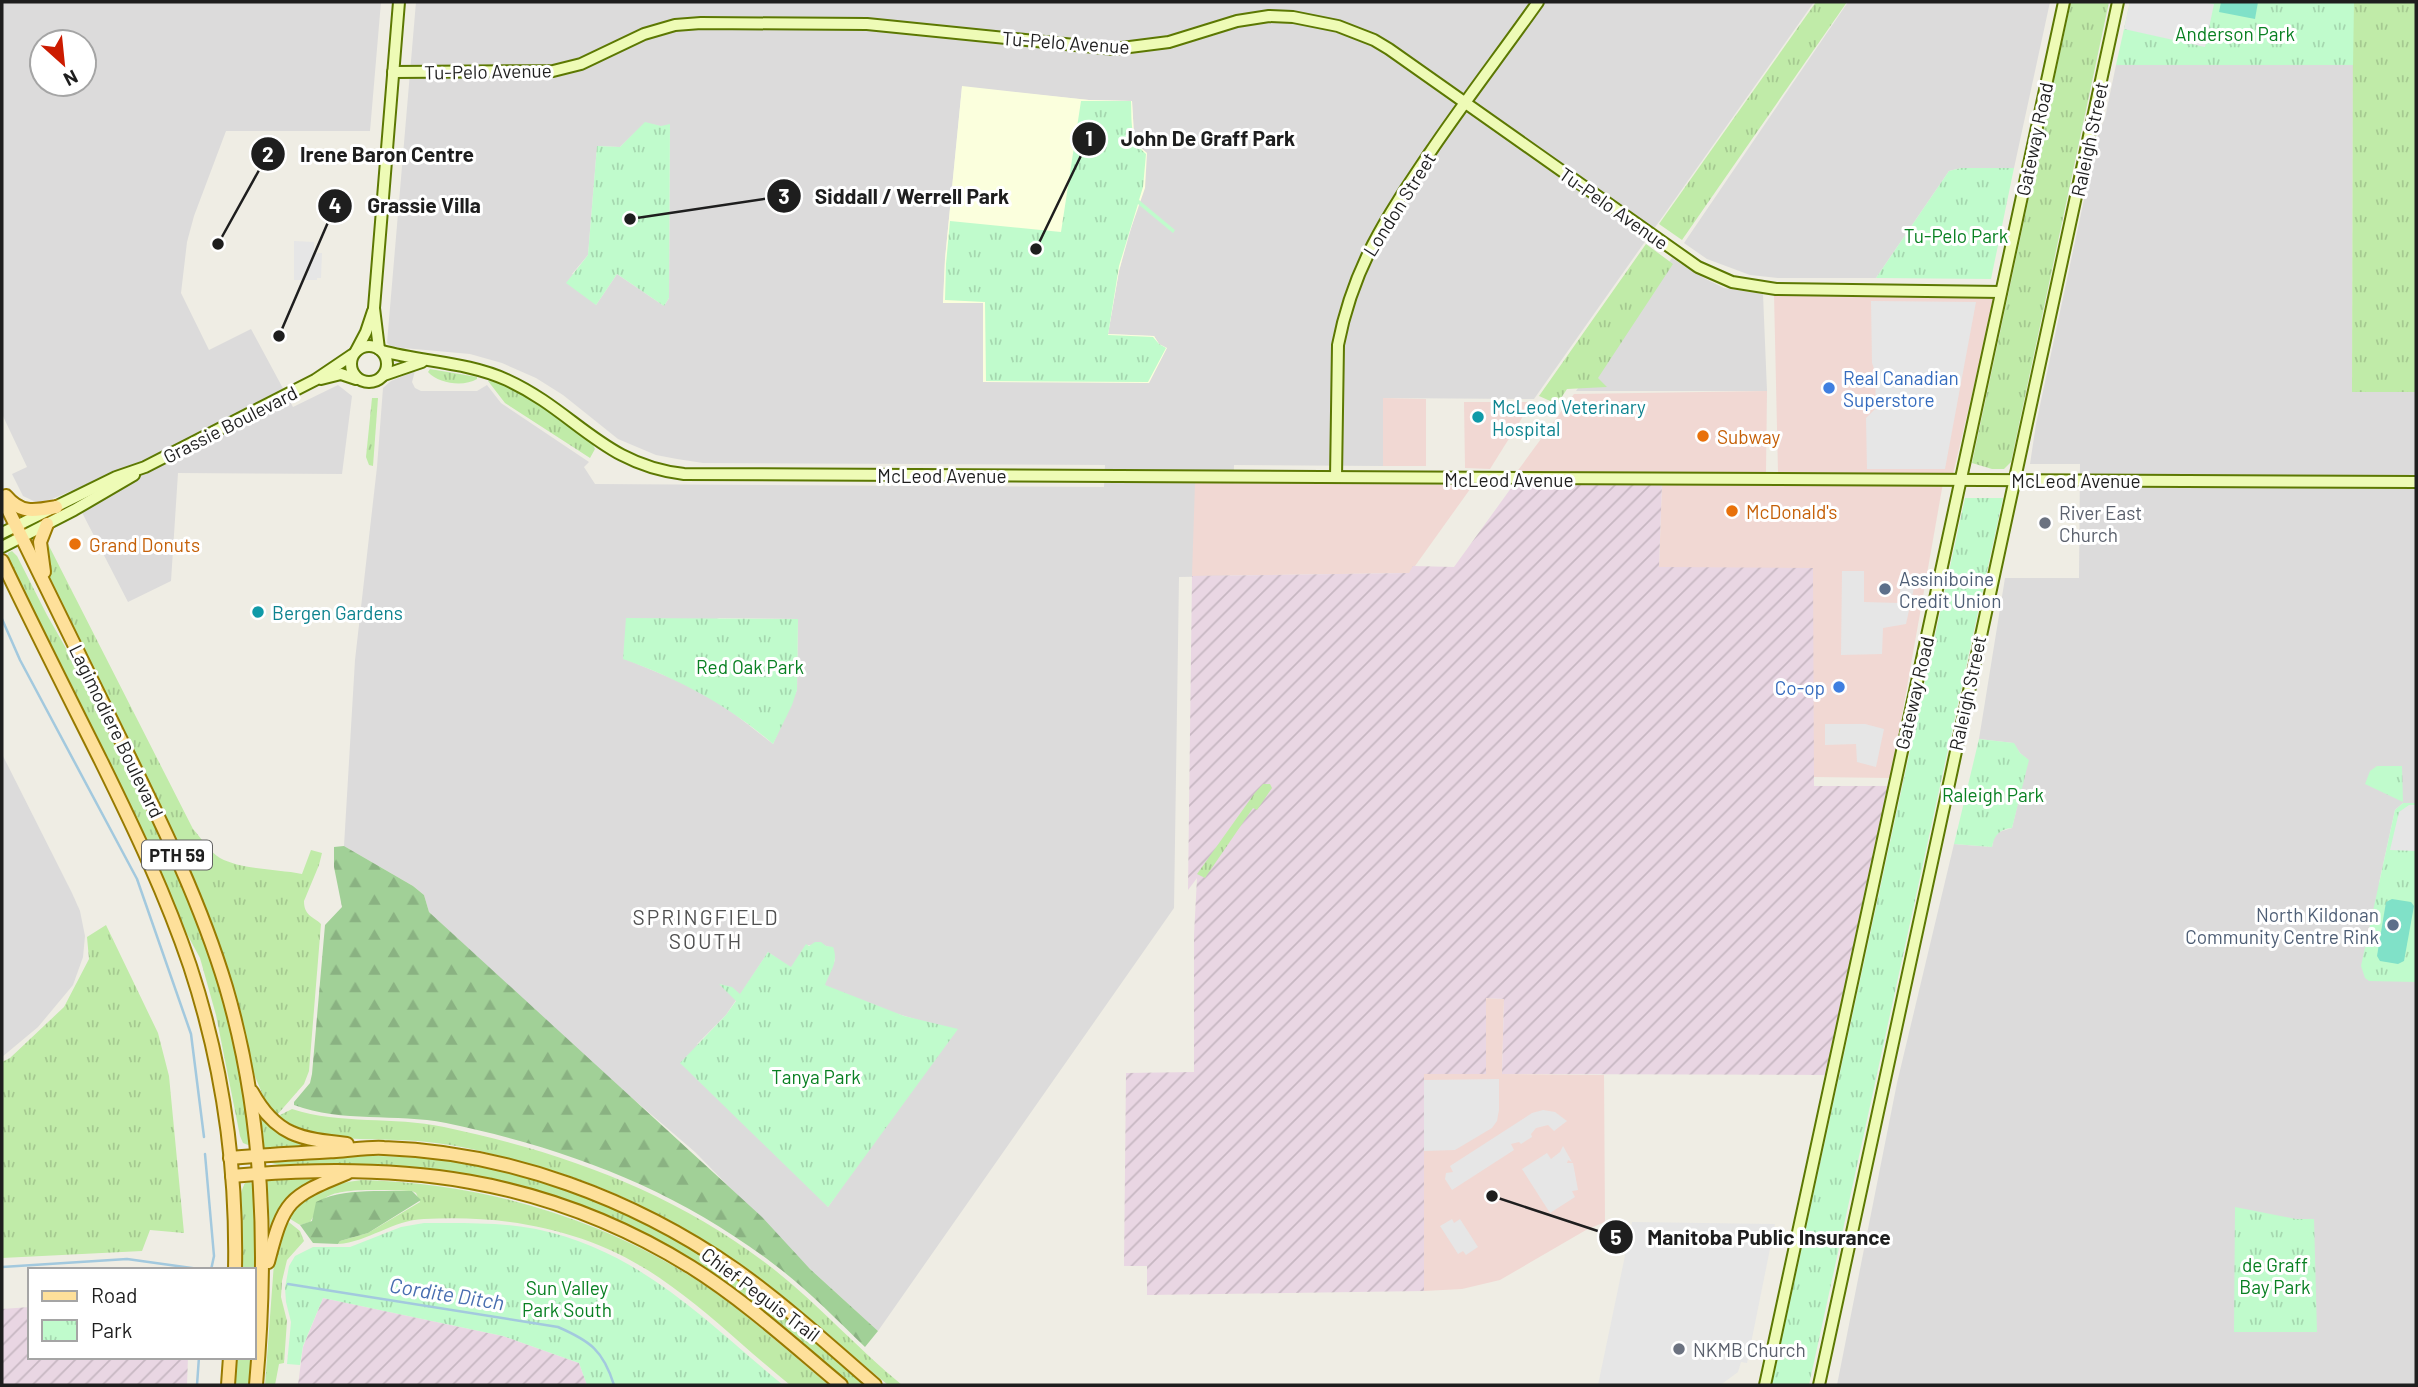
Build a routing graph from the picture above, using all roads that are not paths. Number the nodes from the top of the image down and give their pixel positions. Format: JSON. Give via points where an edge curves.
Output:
{"nodes":[{"id":1,"x":399,"y":2,"type":"edge"},
{"id":2,"x":1538,"y":2,"type":"edge"},
{"id":3,"x":2064,"y":2,"type":"edge"},
{"id":4,"x":2118,"y":2,"type":"edge"},
{"id":5,"x":393,"y":72,"type":"junction"},
{"id":6,"x":1464,"y":103,"type":"junction"},
{"id":7,"x":2001,"y":292,"type":"junction"},
{"id":8,"x":374,"y":308,"type":"junction"},
{"id":9,"x":381,"y":350,"type":"junction"},
{"id":10,"x":353,"y":354,"type":"junction"},
{"id":11,"x":424,"y":361,"type":"junction"},
{"id":12,"x":384,"y":375,"type":"junction"},
{"id":13,"x":357,"y":379,"type":"junction"},
{"id":14,"x":315,"y":380,"type":"junction"},
{"id":15,"x":145,"y":467,"type":"junction"},
{"id":16,"x":1336,"y":477,"type":"junction"},
{"id":17,"x":1961,"y":480,"type":"junction"},
{"id":18,"x":2015,"y":480,"type":"junction"},
{"id":19,"x":2416,"y":482,"type":"edge"},
{"id":20,"x":2,"y":491,"type":"edge"},
{"id":21,"x":2,"y":497,"type":"edge"},
{"id":22,"x":55,"y":507,"type":"junction"},
{"id":23,"x":47,"y":524,"type":"junction"},
{"id":24,"x":19,"y":531,"type":"junction"},
{"id":25,"x":2,"y":533,"type":"edge"},
{"id":26,"x":2,"y":547,"type":"edge"},
{"id":27,"x":2,"y":561,"type":"edge"},
{"id":28,"x":2,"y":573,"type":"edge"},
{"id":29,"x":14,"y":587,"type":"junction"},
{"id":30,"x":48,"y":593,"type":"junction"},
{"id":31,"x":248,"y":1082,"type":"junction"},
{"id":32,"x":382,"y":1148,"type":"junction"},
{"id":33,"x":258,"y":1155,"type":"junction"},
{"id":34,"x":230,"y":1158,"type":"junction"},
{"id":35,"x":357,"y":1170,"type":"junction"},
{"id":36,"x":259,"y":1174,"type":"junction"},
{"id":37,"x":232,"y":1176,"type":"junction"},
{"id":38,"x":235,"y":1268,"type":"edge"},
{"id":39,"x":263,"y":1279,"type":"junction"},
{"id":40,"x":230,"y":1359,"type":"edge"},
{"id":41,"x":228,"y":1385,"type":"edge"},
{"id":42,"x":256,"y":1385,"type":"edge"},
{"id":43,"x":841,"y":1385,"type":"edge"},
{"id":44,"x":875,"y":1385,"type":"edge"},
{"id":45,"x":1765,"y":1385,"type":"edge"},
{"id":46,"x":1819,"y":1385,"type":"edge"}],
"edges":[{"from":1,"to":5,"type":"street"},
{"from":2,"to":6,"type":"street","name":"London Street"},
{"from":3,"to":7,"type":"street","name":"Gateway Road"},
{"from":4,"to":18,"type":"street","name":"Raleigh Street"},
{"from":5,"to":6,"type":"street","name":"Tu-Pelo Avenue","via":[[553,71],[581,64],[645,34],[687,24],[867,24],[1114,49],[1169,42],[1269,16],[1321,22],[1364,36]]},
{"from":5,"to":8,"type":"street"},
{"from":6,"to":7,"type":"street","name":"Tu-Pelo Avenue","via":[[1698,267],[1732,282],[1776,289]]},
{"from":6,"to":16,"type":"street","name":"London Street","via":[[1395,203],[1361,267],[1338,345]]},
{"from":7,"to":17,"type":"street","name":"Gateway Road"},
{"from":8,"to":9,"type":"street"},
{"from":8,"to":10,"type":"street"},
{"from":9,"to":10,"type":"street","via":[[365,346]]},
{"from":9,"to":11,"type":"street"},
{"from":9,"to":12,"type":"street","via":[[387,363]]},
{"from":10,"to":13,"type":"street","via":[[351,369]]},
{"from":10,"to":14,"type":"street","name":"Grassie Boulevard"},
{"from":11,"to":12,"type":"street"},
{"from":11,"to":16,"type":"street","name":"McLeod Avenue","via":[[469,367],[504,379],[543,400],[607,449],[638,464],[684,474]]},
{"from":12,"to":13,"type":"street","via":[[373,383]]},
{"from":13,"to":14,"type":"street","name":"Grassie Boulevard","via":[[341,374]]},
{"from":14,"to":15,"type":"street","name":"Grassie Boulevard"},
{"from":15,"to":22,"type":"street","name":"Grassie Boulevard"},
{"from":15,"to":23,"type":"street","name":"Grassie Boulevard"},
{"from":16,"to":17,"type":"street","name":"McLeod Avenue"},
{"from":17,"to":18,"type":"street","name":"McLeod Avenue"},
{"from":17,"to":45,"type":"street","name":"Gateway Road"},
{"from":18,"to":19,"type":"street","name":"McLeod Avenue"},
{"from":18,"to":46,"type":"street","name":"Raleigh Street"},
{"from":20,"to":22,"type":"main road","via":[[25,511]]},
{"from":21,"to":24,"type":"main road","name":"Lagimodiere Boulevard","number":"PTH 59"},
{"from":22,"to":24,"type":"street","name":"Grassie Boulevard"},
{"from":23,"to":24,"type":"street","name":"Grassie Boulevard"},
{"from":23,"to":30,"type":"main road","via":[[40,547]]},
{"from":24,"to":25,"type":"street","name":"Grassie Boulevard"},
{"from":24,"to":26,"type":"street","name":"Grassie Boulevard"},
{"from":24,"to":30,"type":"main road","name":"Lagimodiere Boulevard","number":"PTH 59"},
{"from":27,"to":29,"type":"main road","name":"Lagimodiere Boulevard","number":"PTH 59"},
{"from":28,"to":29,"type":"main road"},
{"from":29,"to":34,"type":"main road","name":"Lagimodiere Boulevard","number":"PTH 59","via":[[174,920],[211,1044]]},
{"from":30,"to":31,"type":"main road","name":"Lagimodiere Boulevard","number":"PTH 59","via":[[194,894],[226,987]]},
{"from":31,"to":32,"type":"main road","via":[[266,1114],[290,1133],[317,1142]]},
{"from":31,"to":33,"type":"main road","name":"Lagimodiere Boulevard","number":"PTH 59"},
{"from":32,"to":33,"type":"main road","name":"Chief Peguis Trail"},
{"from":32,"to":44,"type":"main road","name":"Chief Peguis Trail","via":[[492,1162],[624,1206],[737,1271]]},
{"from":33,"to":34,"type":"main road","name":"Chief Peguis Trail"},
{"from":33,"to":36,"type":"main road","name":"Lagimodiere Boulevard","number":"PTH 59"},
{"from":34,"to":37,"type":"main road","name":"Lagimodiere Boulevard","number":"PTH 59"},
{"from":35,"to":36,"type":"main road","name":"Chief Peguis Trail"},
{"from":35,"to":39,"type":"main road","via":[[310,1188],[289,1205],[275,1231]]},
{"from":35,"to":43,"type":"main road","name":"Chief Peguis Trail","via":[[417,1173],[491,1185],[564,1206],[620,1229],[725,1291]]},
{"from":36,"to":37,"type":"main road","name":"Chief Peguis Trail"},
{"from":36,"to":39,"type":"main road","name":"Lagimodiere Boulevard","number":"PTH 59"},
{"from":37,"to":38,"type":"main road","name":"Lagimodiere Boulevard","number":"PTH 59"},
{"from":39,"to":42,"type":"main road","name":"Lagimodiere Boulevard","number":"PTH 59"},
{"from":40,"to":41,"type":"main road"}]}
